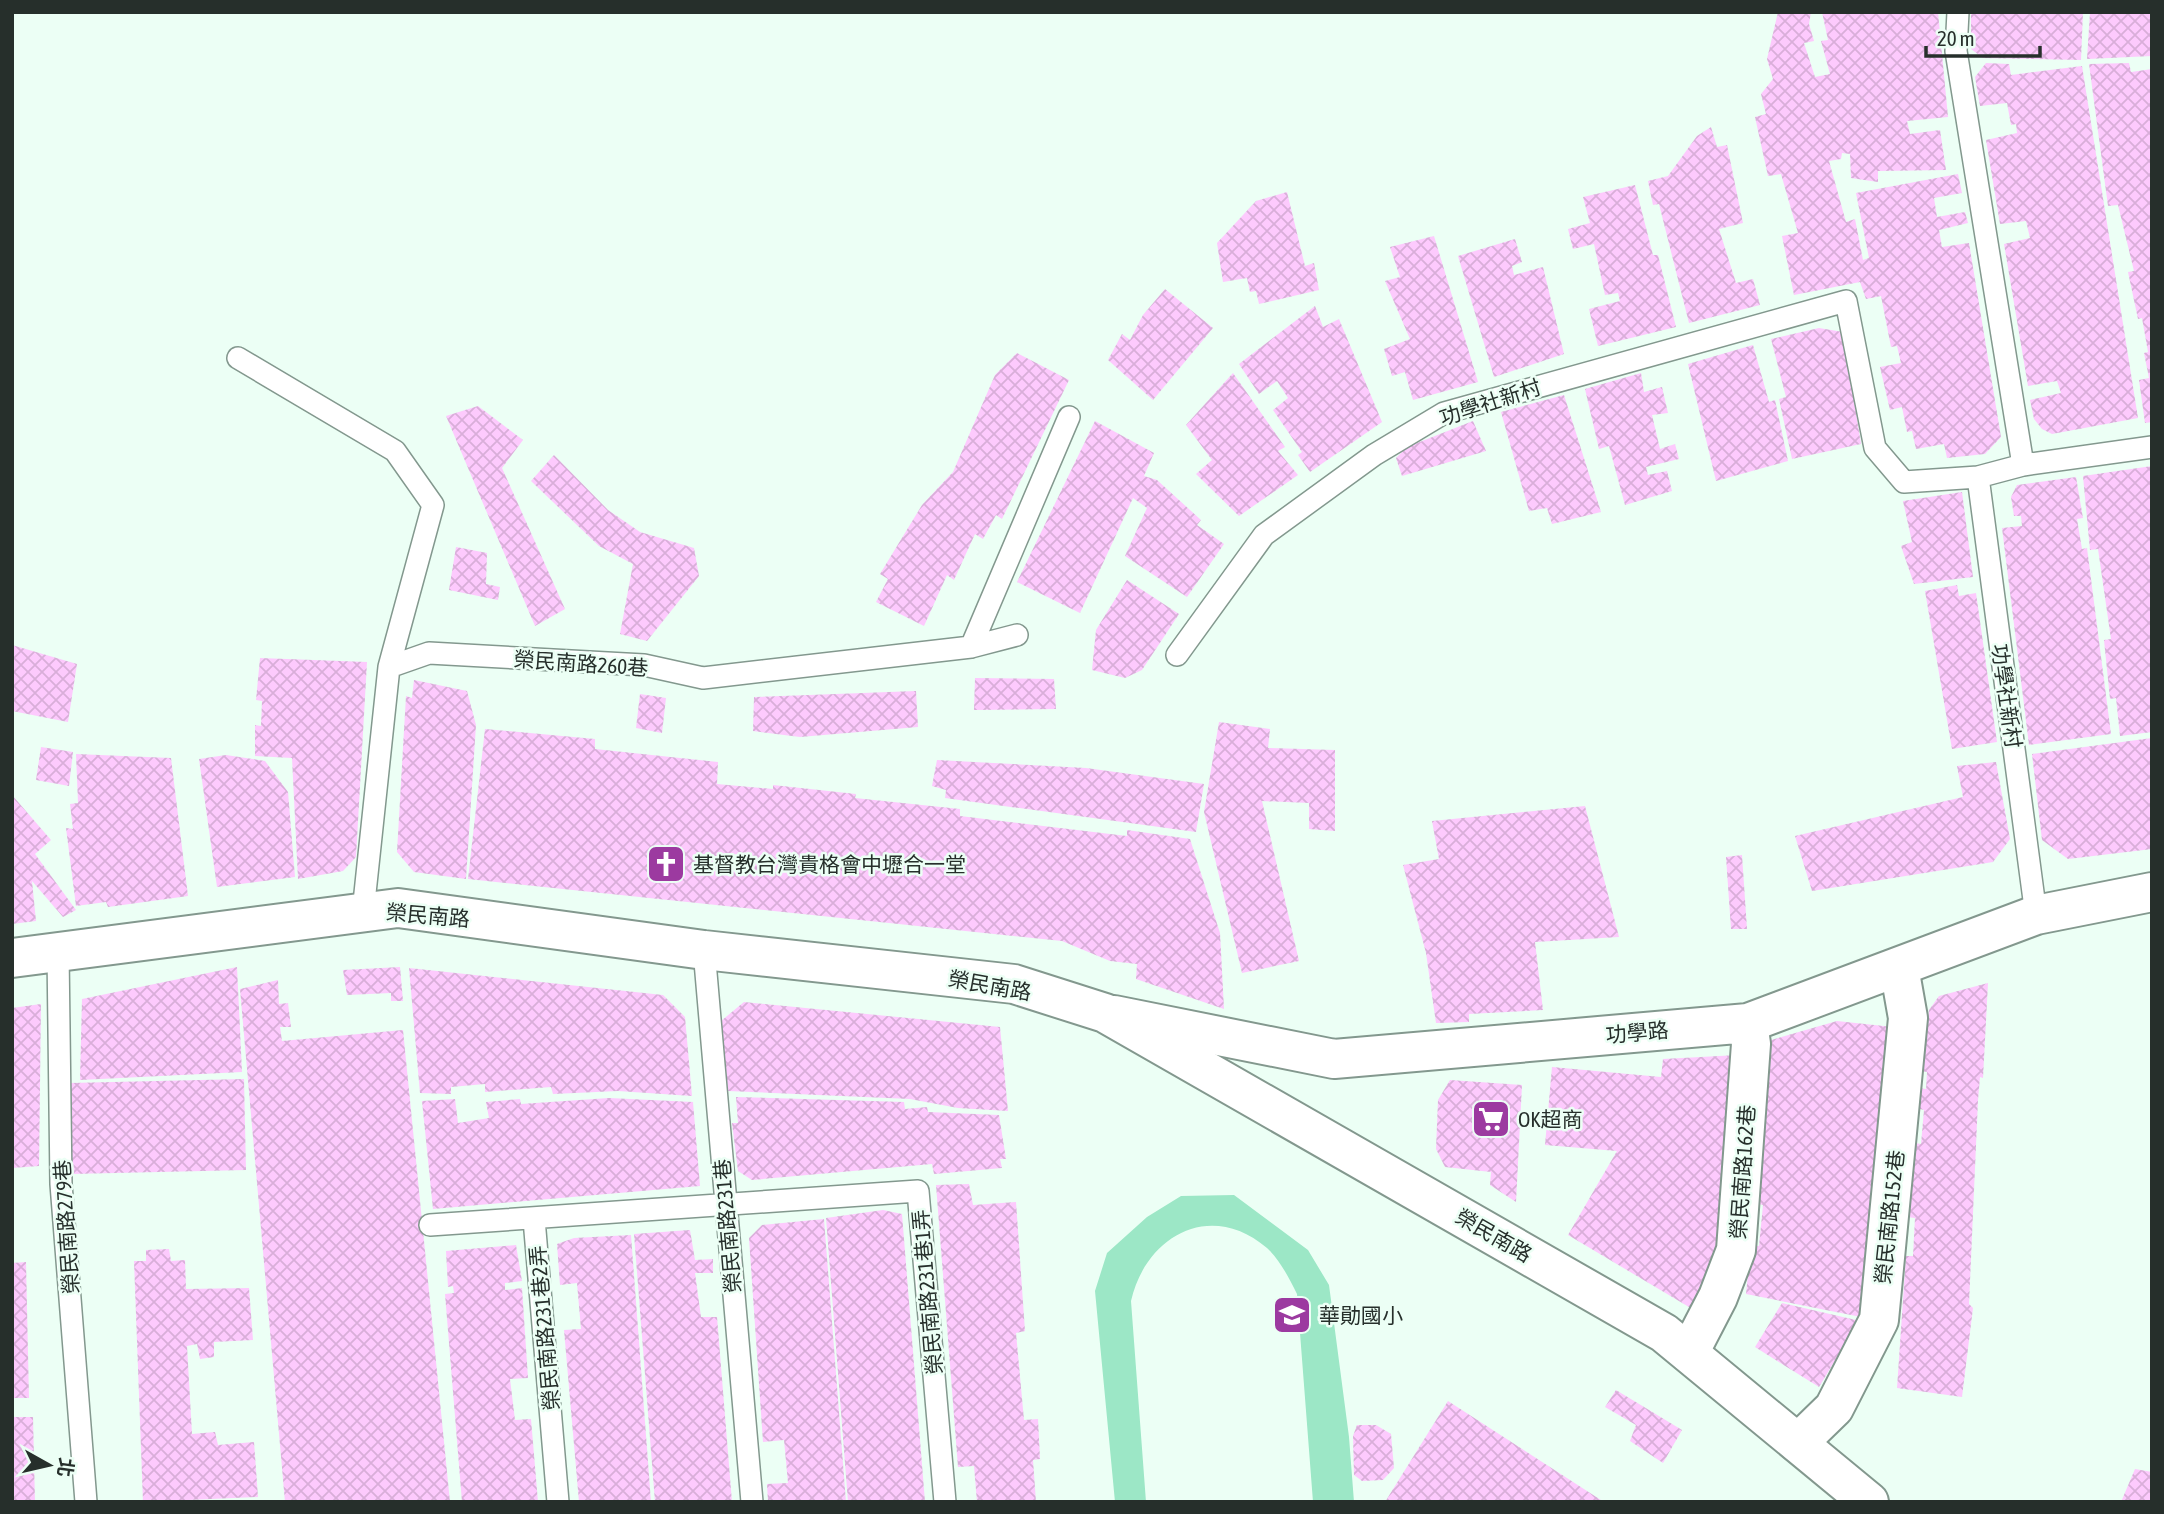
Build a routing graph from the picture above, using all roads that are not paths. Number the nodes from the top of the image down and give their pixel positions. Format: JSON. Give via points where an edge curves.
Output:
{"nodes":[{"id":1,"x":1958,"y":12,"type":"edge"},
{"id":2,"x":238,"y":358,"type":"dead end"},
{"id":3,"x":1069,"y":417,"type":"dead end"},
{"id":4,"x":2152,"y":447,"type":"edge"},
{"id":5,"x":2023,"y":465,"type":"junction"},
{"id":6,"x":1978,"y":477,"type":"junction"},
{"id":7,"x":1017,"y":635,"type":"dead end"},
{"id":8,"x":971,"y":647,"type":"junction"},
{"id":9,"x":1177,"y":654,"type":"dead end"},
{"id":10,"x":389,"y":667,"type":"junction"},
{"id":11,"x":2152,"y":891,"type":"edge"},
{"id":12,"x":363,"y":912,"type":"junction"},
{"id":13,"x":2036,"y":915,"type":"junction"},
{"id":14,"x":704,"y":950,"type":"junction"},
{"id":15,"x":58,"y":952,"type":"junction"},
{"id":16,"x":12,"y":958,"type":"edge"},
{"id":17,"x":1899,"y":967,"type":"junction"},
{"id":18,"x":1105,"y":1013,"type":"junction"},
{"id":19,"x":1748,"y":1023,"type":"junction"},
{"id":20,"x":725,"y":1205,"type":"junction"},
{"id":21,"x":534,"y":1219,"type":"junction"},
{"id":22,"x":430,"y":1225,"type":"dead end"},
{"id":23,"x":1689,"y":1353,"type":"junction"},
{"id":24,"x":1798,"y":1443,"type":"junction"},
{"id":25,"x":86,"y":1502,"type":"edge"},
{"id":26,"x":558,"y":1502,"type":"edge"},
{"id":27,"x":752,"y":1502,"type":"edge"},
{"id":28,"x":945,"y":1502,"type":"edge"},
{"id":29,"x":1870,"y":1502,"type":"edge"}],
"edges":[{"from":1,"to":5,"type":"lane","via":[[1956,51]]},
{"from":2,"to":10,"type":"lane","via":[[395,451],[433,505]]},
{"from":3,"to":8,"type":"lane"},
{"from":4,"to":5,"type":"lane"},
{"from":5,"to":6,"type":"lane"},
{"from":6,"to":9,"type":"lane","name":"功學社新村","via":[[1904,482],[1875,448],[1846,301],[1444,413],[1374,455],[1264,535]]},
{"from":6,"to":13,"type":"lane","name":"功學社新村"},
{"from":7,"to":8,"type":"lane","name":"榮民南路260巷"},
{"from":8,"to":10,"type":"lane","name":"榮民南路260巷","via":[[703,678],[644,665],[429,653]]},
{"from":10,"to":12,"type":"lane"},
{"from":11,"to":13,"type":"street","name":"功學路"},
{"from":12,"to":14,"type":"street","name":"榮民南路","via":[[398,908]]},
{"from":12,"to":15,"type":"street","name":"榮民南路"},
{"from":13,"to":17,"type":"street","name":"功學路"},
{"from":14,"to":18,"type":"street","name":"榮民南路","via":[[1014,984]]},
{"from":14,"to":20,"type":"lane","name":"榮民南路231巷"},
{"from":15,"to":16,"type":"street","name":"榮民南路"},
{"from":15,"to":25,"type":"lane","name":"榮民南路279巷","via":[[61,1184]]},
{"from":17,"to":19,"type":"street","name":"功學路"},
{"from":17,"to":24,"type":"street","name":"榮民南路152巷","via":[[1908,1018],[1879,1320],[1834,1408]]},
{"from":18,"to":19,"type":"street","name":"功學路","via":[[1334,1059]]},
{"from":18,"to":23,"type":"street","name":"榮民南路","via":[[1664,1333]]},
{"from":19,"to":23,"type":"street","name":"榮民南路162巷","via":[[1751,1044],[1736,1250]]},
{"from":20,"to":21,"type":"lane","name":"榮民南路231巷2弄"},
{"from":20,"to":27,"type":"lane","name":"榮民南路231巷"},
{"from":20,"to":28,"type":"lane","name":"榮民南路231巷1弄","via":[[918,1191]]},
{"from":21,"to":22,"type":"lane"},
{"from":21,"to":26,"type":"lane","name":"榮民南路231巷2弄"},
{"from":23,"to":24,"type":"street","name":"榮民南路"},
{"from":24,"to":29,"type":"street","name":"榮民南路"}]}
